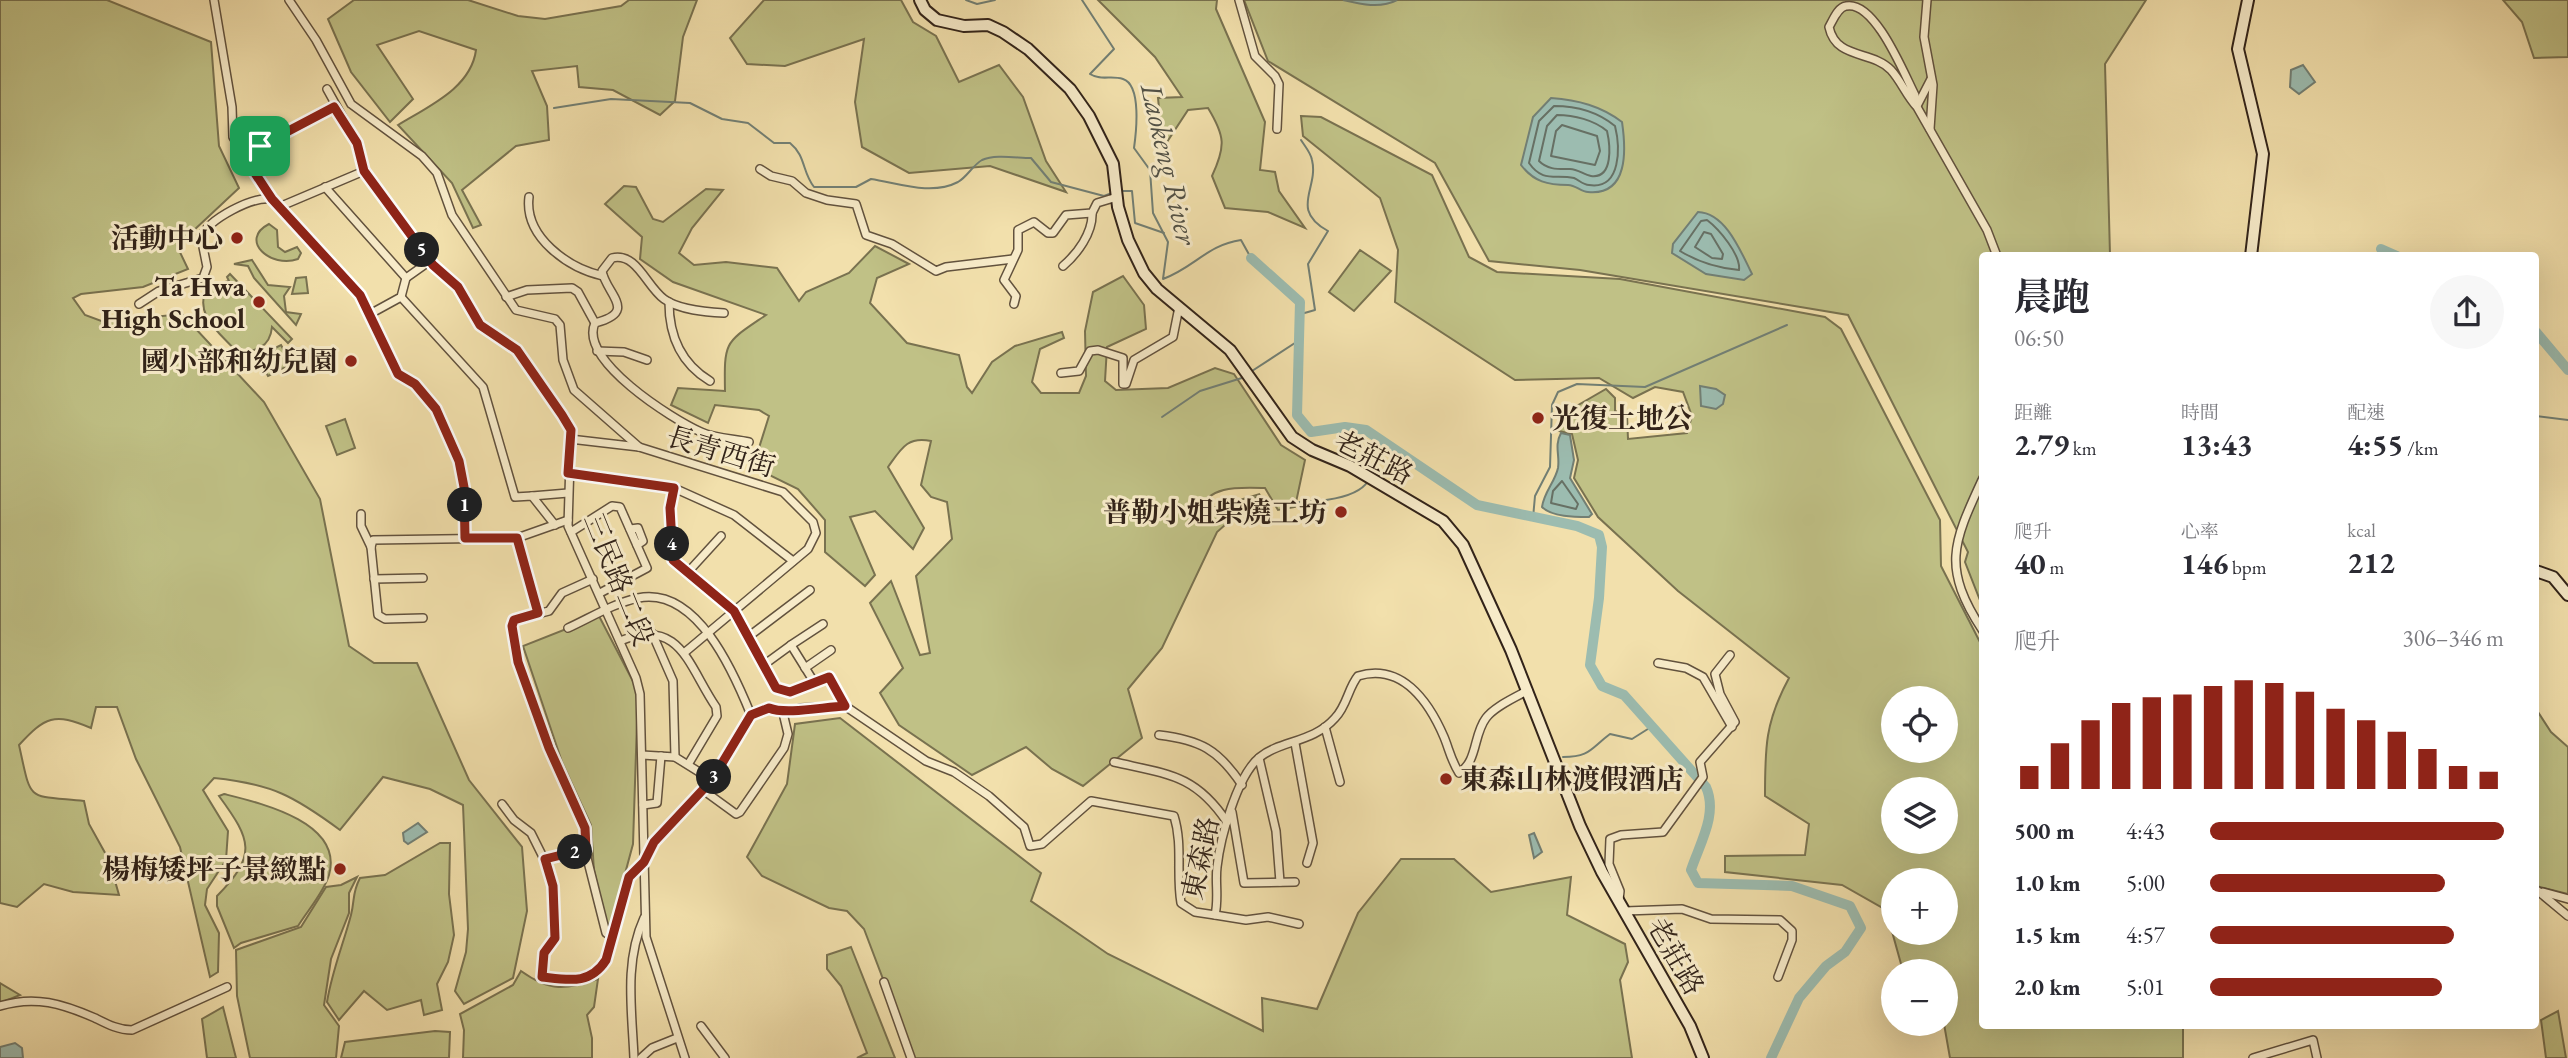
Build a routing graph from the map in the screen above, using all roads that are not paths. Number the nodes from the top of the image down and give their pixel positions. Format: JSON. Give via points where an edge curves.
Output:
{"nodes":[{"id":1,"x":214,"y":0,"type":"edge"},
{"id":2,"x":289,"y":0,"type":"edge"},
{"id":3,"x":920,"y":0,"type":"edge"},
{"id":4,"x":1239,"y":0,"type":"edge"},
{"id":5,"x":1927,"y":0,"type":"edge"},
{"id":6,"x":2248,"y":1,"type":"edge"},
{"id":7,"x":1931,"y":79,"type":"junction"},
{"id":8,"x":327,"y":89,"type":"dead end"},
{"id":9,"x":334,"y":107,"type":"junction"},
{"id":10,"x":1917,"y":107,"type":"junction"},
{"id":11,"x":1277,"y":129,"type":"dead end"},
{"id":12,"x":1930,"y":130,"type":"junction"},
{"id":13,"x":243,"y":155,"type":"junction"},
{"id":14,"x":760,"y":169,"type":"dead end"},
{"id":15,"x":364,"y":171,"type":"junction"},
{"id":16,"x":325,"y":187,"type":"junction"},
{"id":17,"x":1117,"y":193,"type":"junction"},
{"id":18,"x":529,"y":197,"type":"dead end"},
{"id":19,"x":272,"y":199,"type":"junction"},
{"id":20,"x":279,"y":207,"type":"junction"},
{"id":21,"x":1092,"y":213,"type":"junction"},
{"id":22,"x":1995,"y":252,"type":"edge"},
{"id":23,"x":2251,"y":252,"type":"edge"},
{"id":24,"x":1013,"y":259,"type":"junction"},
{"id":25,"x":430,"y":261,"type":"junction"},
{"id":26,"x":1062,"y":266,"type":"dead end"},
{"id":27,"x":603,"y":276,"type":"junction"},
{"id":28,"x":406,"y":278,"type":"junction"},
{"id":29,"x":401,"y":297,"type":"junction"},
{"id":30,"x":506,"y":297,"type":"junction"},
{"id":31,"x":669,"y":302,"type":"junction"},
{"id":32,"x":139,"y":304,"type":"dead end"},
{"id":33,"x":1014,"y":304,"type":"dead end"},
{"id":34,"x":1179,"y":307,"type":"junction"},
{"id":35,"x":724,"y":313,"type":"dead end"},
{"id":36,"x":370,"y":314,"type":"junction"},
{"id":37,"x":594,"y":323,"type":"junction"},
{"id":38,"x":597,"y":351,"type":"junction"},
{"id":39,"x":648,"y":360,"type":"dead end"},
{"id":40,"x":1061,"y":373,"type":"dead end"},
{"id":41,"x":710,"y":381,"type":"dead end"},
{"id":42,"x":570,"y":439,"type":"junction"},
{"id":43,"x":749,"y":442,"type":"dead end"},
{"id":44,"x":639,"y":447,"type":"junction"},
{"id":45,"x":568,"y":473,"type":"junction"},
{"id":46,"x":674,"y":488,"type":"junction"},
{"id":47,"x":1979,"y":488,"type":"edge"},
{"id":48,"x":568,"y":493,"type":"junction"},
{"id":49,"x":532,"y":496,"type":"junction"},
{"id":50,"x":361,"y":514,"type":"dead end"},
{"id":51,"x":568,"y":520,"type":"junction"},
{"id":52,"x":555,"y":525,"type":"junction"},
{"id":53,"x":571,"y":532,"type":"junction"},
{"id":54,"x":721,"y":536,"type":"dead end"},
{"id":55,"x":465,"y":538,"type":"junction"},
{"id":56,"x":517,"y":538,"type":"junction"},
{"id":57,"x":371,"y":547,"type":"junction"},
{"id":58,"x":793,"y":561,"type":"junction"},
{"id":59,"x":689,"y":571,"type":"junction"},
{"id":60,"x":2539,"y":573,"type":"edge"},
{"id":61,"x":423,"y":578,"type":"dead end"},
{"id":62,"x":374,"y":579,"type":"junction"},
{"id":63,"x":593,"y":579,"type":"junction"},
{"id":64,"x":810,"y":590,"type":"dead end"},
{"id":65,"x":600,"y":593,"type":"junction"},
{"id":66,"x":2568,"y":595,"type":"edge"},
{"id":67,"x":607,"y":610,"type":"junction"},
{"id":68,"x":734,"y":611,"type":"junction"},
{"id":69,"x":538,"y":613,"type":"junction"},
{"id":70,"x":423,"y":618,"type":"dead end"},
{"id":71,"x":823,"y":624,"type":"dead end"},
{"id":72,"x":1979,"y":625,"type":"edge"},
{"id":73,"x":568,"y":628,"type":"dead end"},
{"id":74,"x":708,"y":632,"type":"junction"},
{"id":75,"x":652,"y":633,"type":"junction"},
{"id":76,"x":748,"y":637,"type":"junction"},
{"id":77,"x":620,"y":641,"type":"junction"},
{"id":78,"x":791,"y":645,"type":"junction"},
{"id":79,"x":831,"y":650,"type":"dead end"},
{"id":80,"x":684,"y":653,"type":"junction"},
{"id":81,"x":1730,"y":655,"type":"dead end"},
{"id":82,"x":765,"y":663,"type":"junction"},
{"id":83,"x":1658,"y":663,"type":"dead end"},
{"id":84,"x":805,"y":668,"type":"junction"},
{"id":85,"x":814,"y":682,"type":"junction"},
{"id":86,"x":1528,"y":690,"type":"junction"},
{"id":87,"x":845,"y":706,"type":"junction"},
{"id":88,"x":783,"y":713,"type":"junction"},
{"id":89,"x":751,"y":715,"type":"junction"},
{"id":90,"x":1325,"y":727,"type":"junction"},
{"id":91,"x":1732,"y":727,"type":"junction"},
{"id":92,"x":1159,"y":735,"type":"dead end"},
{"id":93,"x":1295,"y":743,"type":"junction"},
{"id":94,"x":642,"y":755,"type":"junction"},
{"id":95,"x":661,"y":756,"type":"junction"},
{"id":96,"x":675,"y":757,"type":"junction"},
{"id":97,"x":1259,"y":758,"type":"junction"},
{"id":98,"x":1114,"y":762,"type":"dead end"},
{"id":99,"x":690,"y":763,"type":"junction"},
{"id":100,"x":712,"y":780,"type":"junction"},
{"id":101,"x":1340,"y":782,"type":"dead end"},
{"id":102,"x":1242,"y":785,"type":"junction"},
{"id":103,"x":703,"y":790,"type":"junction"},
{"id":104,"x":502,"y":804,"type":"dead end"},
{"id":105,"x":643,"y":804,"type":"junction"},
{"id":106,"x":1232,"y":811,"type":"junction"},
{"id":107,"x":1227,"y":822,"type":"junction"},
{"id":108,"x":586,"y":849,"type":"junction"},
{"id":109,"x":545,"y":859,"type":"junction"},
{"id":110,"x":644,"y":862,"type":"junction"},
{"id":111,"x":1307,"y":863,"type":"dead end"},
{"id":112,"x":1280,"y":882,"type":"junction"},
{"id":113,"x":1296,"y":882,"type":"dead end"},
{"id":114,"x":2539,"y":892,"type":"edge"},
{"id":115,"x":2539,"y":893,"type":"edge"},
{"id":116,"x":2568,"y":899,"type":"edge"},
{"id":117,"x":1618,"y":901,"type":"junction"},
{"id":118,"x":1625,"y":911,"type":"junction"},
{"id":119,"x":1215,"y":915,"type":"junction"},
{"id":120,"x":2568,"y":916,"type":"edge"},
{"id":121,"x":645,"y":917,"type":"junction"},
{"id":122,"x":1299,"y":924,"type":"dead end"},
{"id":123,"x":612,"y":936,"type":"junction"},
{"id":124,"x":1778,"y":977,"type":"dead end"},
{"id":125,"x":884,"y":982,"type":"dead end"},
{"id":126,"x":227,"y":987,"type":"dead end"},
{"id":127,"x":0,"y":1006,"type":"edge"},
{"id":128,"x":701,"y":1026,"type":"dead end"},
{"id":129,"x":677,"y":1038,"type":"junction"},
{"id":130,"x":634,"y":1058,"type":"edge"},
{"id":131,"x":641,"y":1058,"type":"edge"},
{"id":132,"x":685,"y":1058,"type":"edge"},
{"id":133,"x":725,"y":1058,"type":"edge"},
{"id":134,"x":911,"y":1058,"type":"edge"},
{"id":135,"x":1703,"y":1058,"type":"edge"},
{"id":136,"x":2253,"y":1058,"type":"edge"},
{"id":137,"x":2317,"y":1058,"type":"edge"}],
"edges":[{"from":1,"to":13,"type":"street","via":[[232,107],[230,126]]},
{"from":2,"to":30,"type":"street","via":[[351,104],[422,156],[437,173],[452,215]]},
{"from":3,"to":17,"type":"street","name":"老莊路","via":[[937,20],[988,25],[1003,32],[1056,74],[1106,147]]},
{"from":4,"to":11,"type":"street","via":[[1255,56],[1279,85]]},
{"from":5,"to":7,"type":"street","via":[[1924,37]]},
{"from":6,"to":23,"type":"street","via":[[2238,49],[2263,154]]},
{"from":7,"to":10,"type":"street"},
{"from":7,"to":12,"type":"street"},
{"from":8,"to":9,"type":"street","name":"三民路二段"},
{"from":9,"to":13,"type":"street"},
{"from":9,"to":15,"type":"street","name":"三民路二段","via":[[357,143]]},
{"from":10,"to":10,"type":"street","via":[[1915,94],[1875,22],[1859,7],[1839,10],[1829,27],[1839,46],[1890,69]]},
{"from":10,"to":12,"type":"street"},
{"from":12,"to":22,"type":"street"},
{"from":13,"to":19,"type":"street"},
{"from":14,"to":24,"type":"street","via":[[792,181],[806,193],[856,204],[866,235],[892,244],[936,271]]},
{"from":15,"to":16,"type":"street"},
{"from":15,"to":25,"type":"street","name":"三民路二段"},
{"from":16,"to":20,"type":"street"},
{"from":16,"to":28,"type":"street"},
{"from":17,"to":21,"type":"street","via":[[1097,204]]},
{"from":17,"to":34,"type":"street","name":"老莊路","via":[[1139,265],[1157,289]]},
{"from":18,"to":27,"type":"street","via":[[528,210],[541,240],[580,268]]},
{"from":19,"to":20,"type":"street"},
{"from":19,"to":32,"type":"street","via":[[249,201],[205,229],[201,237],[207,267],[203,278],[159,291]]},
{"from":20,"to":36,"type":"street","via":[[360,295]]},
{"from":21,"to":24,"type":"street","via":[[1066,215],[1053,233],[1028,222],[1016,234],[1018,250]]},
{"from":21,"to":26,"type":"street","via":[[1079,249]]},
{"from":24,"to":33,"type":"street","via":[[1004,280],[1016,296]]},
{"from":25,"to":28,"type":"street"},
{"from":25,"to":42,"type":"street","name":"三民路二段","via":[[458,287],[480,325],[517,350],[571,430]]},
{"from":27,"to":31,"type":"street","via":[[612,258],[629,258],[647,284]]},
{"from":27,"to":37,"type":"street","via":[[617,301],[616,313]]},
{"from":28,"to":29,"type":"street"},
{"from":29,"to":36,"type":"street"},
{"from":29,"to":49,"type":"street","via":[[483,387],[515,497]]},
{"from":30,"to":37,"type":"street","via":[[527,290],[572,288]]},
{"from":30,"to":44,"type":"street","via":[[516,310],[560,324],[563,360],[574,390]]},
{"from":31,"to":35,"type":"street"},
{"from":31,"to":41,"type":"street","via":[[672,339],[698,374]]},
{"from":34,"to":40,"type":"street","via":[[1173,337],[1134,360],[1126,384],[1123,358],[1098,350],[1090,351],[1084,368]]},
{"from":34,"to":86,"type":"street","name":"老莊路","via":[[1230,350],[1292,437],[1443,521],[1463,545]]},
{"from":36,"to":55,"type":"street","via":[[398,374],[415,384],[450,434],[464,487]]},
{"from":37,"to":38,"type":"street"},
{"from":38,"to":39,"type":"street","via":[[624,352]]},
{"from":38,"to":43,"type":"street","via":[[632,388],[685,424],[707,435]]},
{"from":42,"to":44,"type":"street","name":"長青西街"},
{"from":42,"to":45,"type":"street","name":"三民路二段"},
{"from":44,"to":58,"type":"street","name":"長青西街","via":[[783,492],[813,522],[816,533],[808,549]]},
{"from":45,"to":46,"type":"street"},
{"from":45,"to":48,"type":"street","name":"三民路二段"},
{"from":46,"to":58,"type":"street","via":[[734,515]]},
{"from":46,"to":59,"type":"street","via":[[670,508],[673,560]]},
{"from":47,"to":72,"type":"street","via":[[1954,551],[1963,601]]},
{"from":48,"to":49,"type":"street"},
{"from":48,"to":51,"type":"street","name":"三民路二段"},
{"from":49,"to":52,"type":"street"},
{"from":50,"to":57,"type":"street"},
{"from":51,"to":52,"type":"street"},
{"from":51,"to":53,"type":"street","name":"三民路二段"},
{"from":52,"to":56,"type":"street"},
{"from":53,"to":63,"type":"street","name":"三民路二段"},
{"from":53,"to":65,"type":"street","via":[[612,506],[620,507],[632,533],[638,528],[643,534],[637,545],[647,568]]},
{"from":54,"to":59,"type":"street"},
{"from":55,"to":56,"type":"street"},
{"from":55,"to":57,"type":"street","via":[[381,539],[373,540]]},
{"from":56,"to":69,"type":"street"},
{"from":57,"to":62,"type":"street"},
{"from":58,"to":68,"type":"street","name":"長青西街"},
{"from":59,"to":68,"type":"street"},
{"from":60,"to":66,"type":"street","via":[[2553,577]]},
{"from":61,"to":62,"type":"street"},
{"from":62,"to":70,"type":"street","via":[[378,615]]},
{"from":63,"to":65,"type":"street","name":"三民路二段"},
{"from":63,"to":69,"type":"street","via":[[562,593],[549,611]]},
{"from":64,"to":76,"type":"street"},
{"from":65,"to":67,"type":"street","name":"三民路二段"},
{"from":67,"to":73,"type":"street"},
{"from":67,"to":74,"type":"street","via":[[638,598],[666,601],[696,618]]},
{"from":67,"to":77,"type":"street","name":"三民路二段"},
{"from":68,"to":74,"type":"street","name":"長青西街"},
{"from":68,"to":76,"type":"street"},
{"from":69,"to":108,"type":"street","via":[[514,620],[518,662],[585,828]]},
{"from":71,"to":78,"type":"street"},
{"from":74,"to":80,"type":"street","name":"長青西街"},
{"from":74,"to":89,"type":"street","via":[[736,678]]},
{"from":75,"to":77,"type":"street"},
{"from":75,"to":80,"type":"street"},
{"from":75,"to":96,"type":"street","via":[[673,681]]},
{"from":76,"to":82,"type":"street"},
{"from":77,"to":94,"type":"street","name":"三民路二段","via":[[640,694]]},
{"from":78,"to":82,"type":"street"},
{"from":78,"to":84,"type":"street"},
{"from":79,"to":84,"type":"street"},
{"from":80,"to":99,"type":"street","via":[[717,716]]},
{"from":81,"to":91,"type":"street","via":[[1715,674],[1720,694],[1735,718]]},
{"from":82,"to":85,"type":"street","via":[[776,688],[790,692]]},
{"from":83,"to":91,"type":"street","via":[[1686,668],[1703,677]]},
{"from":84,"to":85,"type":"street"},
{"from":85,"to":87,"type":"street","via":[[829,677]]},
{"from":86,"to":90,"type":"street","via":[[1486,718],[1471,758],[1459,773],[1449,758],[1445,738],[1419,695],[1399,676],[1369,672],[1358,676],[1343,707]]},
{"from":86,"to":117,"type":"street","name":"老莊路","via":[[1580,827]]},
{"from":87,"to":88,"type":"street"},
{"from":87,"to":119,"type":"street","name":"東森路","via":[[1000,805],[1024,827],[1030,846],[1041,844],[1091,801],[1174,816],[1181,837],[1176,877],[1181,903],[1195,912]]},
{"from":88,"to":89,"type":"street","via":[[769,708]]},
{"from":88,"to":103,"type":"street","via":[[788,734],[784,748],[740,812],[736,814]]},
{"from":89,"to":100,"type":"street"},
{"from":90,"to":93,"type":"street"},
{"from":90,"to":101,"type":"street"},
{"from":91,"to":117,"type":"street","via":[[1700,762],[1703,776],[1662,832],[1610,839],[1608,864],[1620,891]]},
{"from":92,"to":102,"type":"street","via":[[1189,739],[1211,750]]},
{"from":93,"to":97,"type":"street"},
{"from":93,"to":111,"type":"street","via":[[1313,843]]},
{"from":94,"to":95,"type":"street"},
{"from":94,"to":105,"type":"street","name":"三民路二段"},
{"from":95,"to":96,"type":"street"},
{"from":95,"to":105,"type":"street","via":[[657,803]]},
{"from":96,"to":99,"type":"street"},
{"from":97,"to":102,"type":"street","name":"東森路"},
{"from":97,"to":112,"type":"street","via":[[1276,831]]},
{"from":98,"to":107,"type":"street","via":[[1197,786]]},
{"from":99,"to":100,"type":"street"},
{"from":100,"to":103,"type":"street"},
{"from":102,"to":106,"type":"street","name":"東森路"},
{"from":103,"to":110,"type":"street","via":[[654,842]]},
{"from":104,"to":109,"type":"street","via":[[531,833]]},
{"from":105,"to":110,"type":"street","name":"三民路二段"},
{"from":106,"to":107,"type":"street","name":"東森路"},
{"from":106,"to":112,"type":"street","via":[[1244,883]]},
{"from":107,"to":119,"type":"street","name":"東森路","via":[[1217,868]]},
{"from":108,"to":109,"type":"street"},
{"from":108,"to":123,"type":"street","via":[[606,933]]},
{"from":109,"to":123,"type":"street","via":[[553,886],[555,938],[544,953],[542,977],[574,981],[591,975],[606,960]]},
{"from":110,"to":121,"type":"street","name":"三民路二段"},
{"from":110,"to":123,"type":"street","via":[[629,877]]},
{"from":112,"to":113,"type":"street"},
{"from":114,"to":116,"type":"street"},
{"from":115,"to":120,"type":"street"},
{"from":117,"to":118,"type":"street","name":"老莊路"},
{"from":118,"to":124,"type":"street","via":[[1682,909],[1711,919],[1780,920],[1792,930],[1792,940]]},
{"from":118,"to":135,"type":"street","name":"老莊路","via":[[1690,1026]]},
{"from":119,"to":122,"type":"street","via":[[1246,920],[1268,917]]},
{"from":121,"to":129,"type":"street","name":"三民路二段","via":[[646,937]]},
{"from":121,"to":130,"type":"street","via":[[634,941],[631,969]]},
{"from":125,"to":134,"type":"street"},
{"from":126,"to":127,"type":"street","via":[[132,1030],[37,999]]},
{"from":128,"to":133,"type":"street"},
{"from":129,"to":131,"type":"street"},
{"from":129,"to":132,"type":"street","name":"三民路二段"},
{"from":136,"to":137,"type":"street","via":[[2313,1040]]}]}
